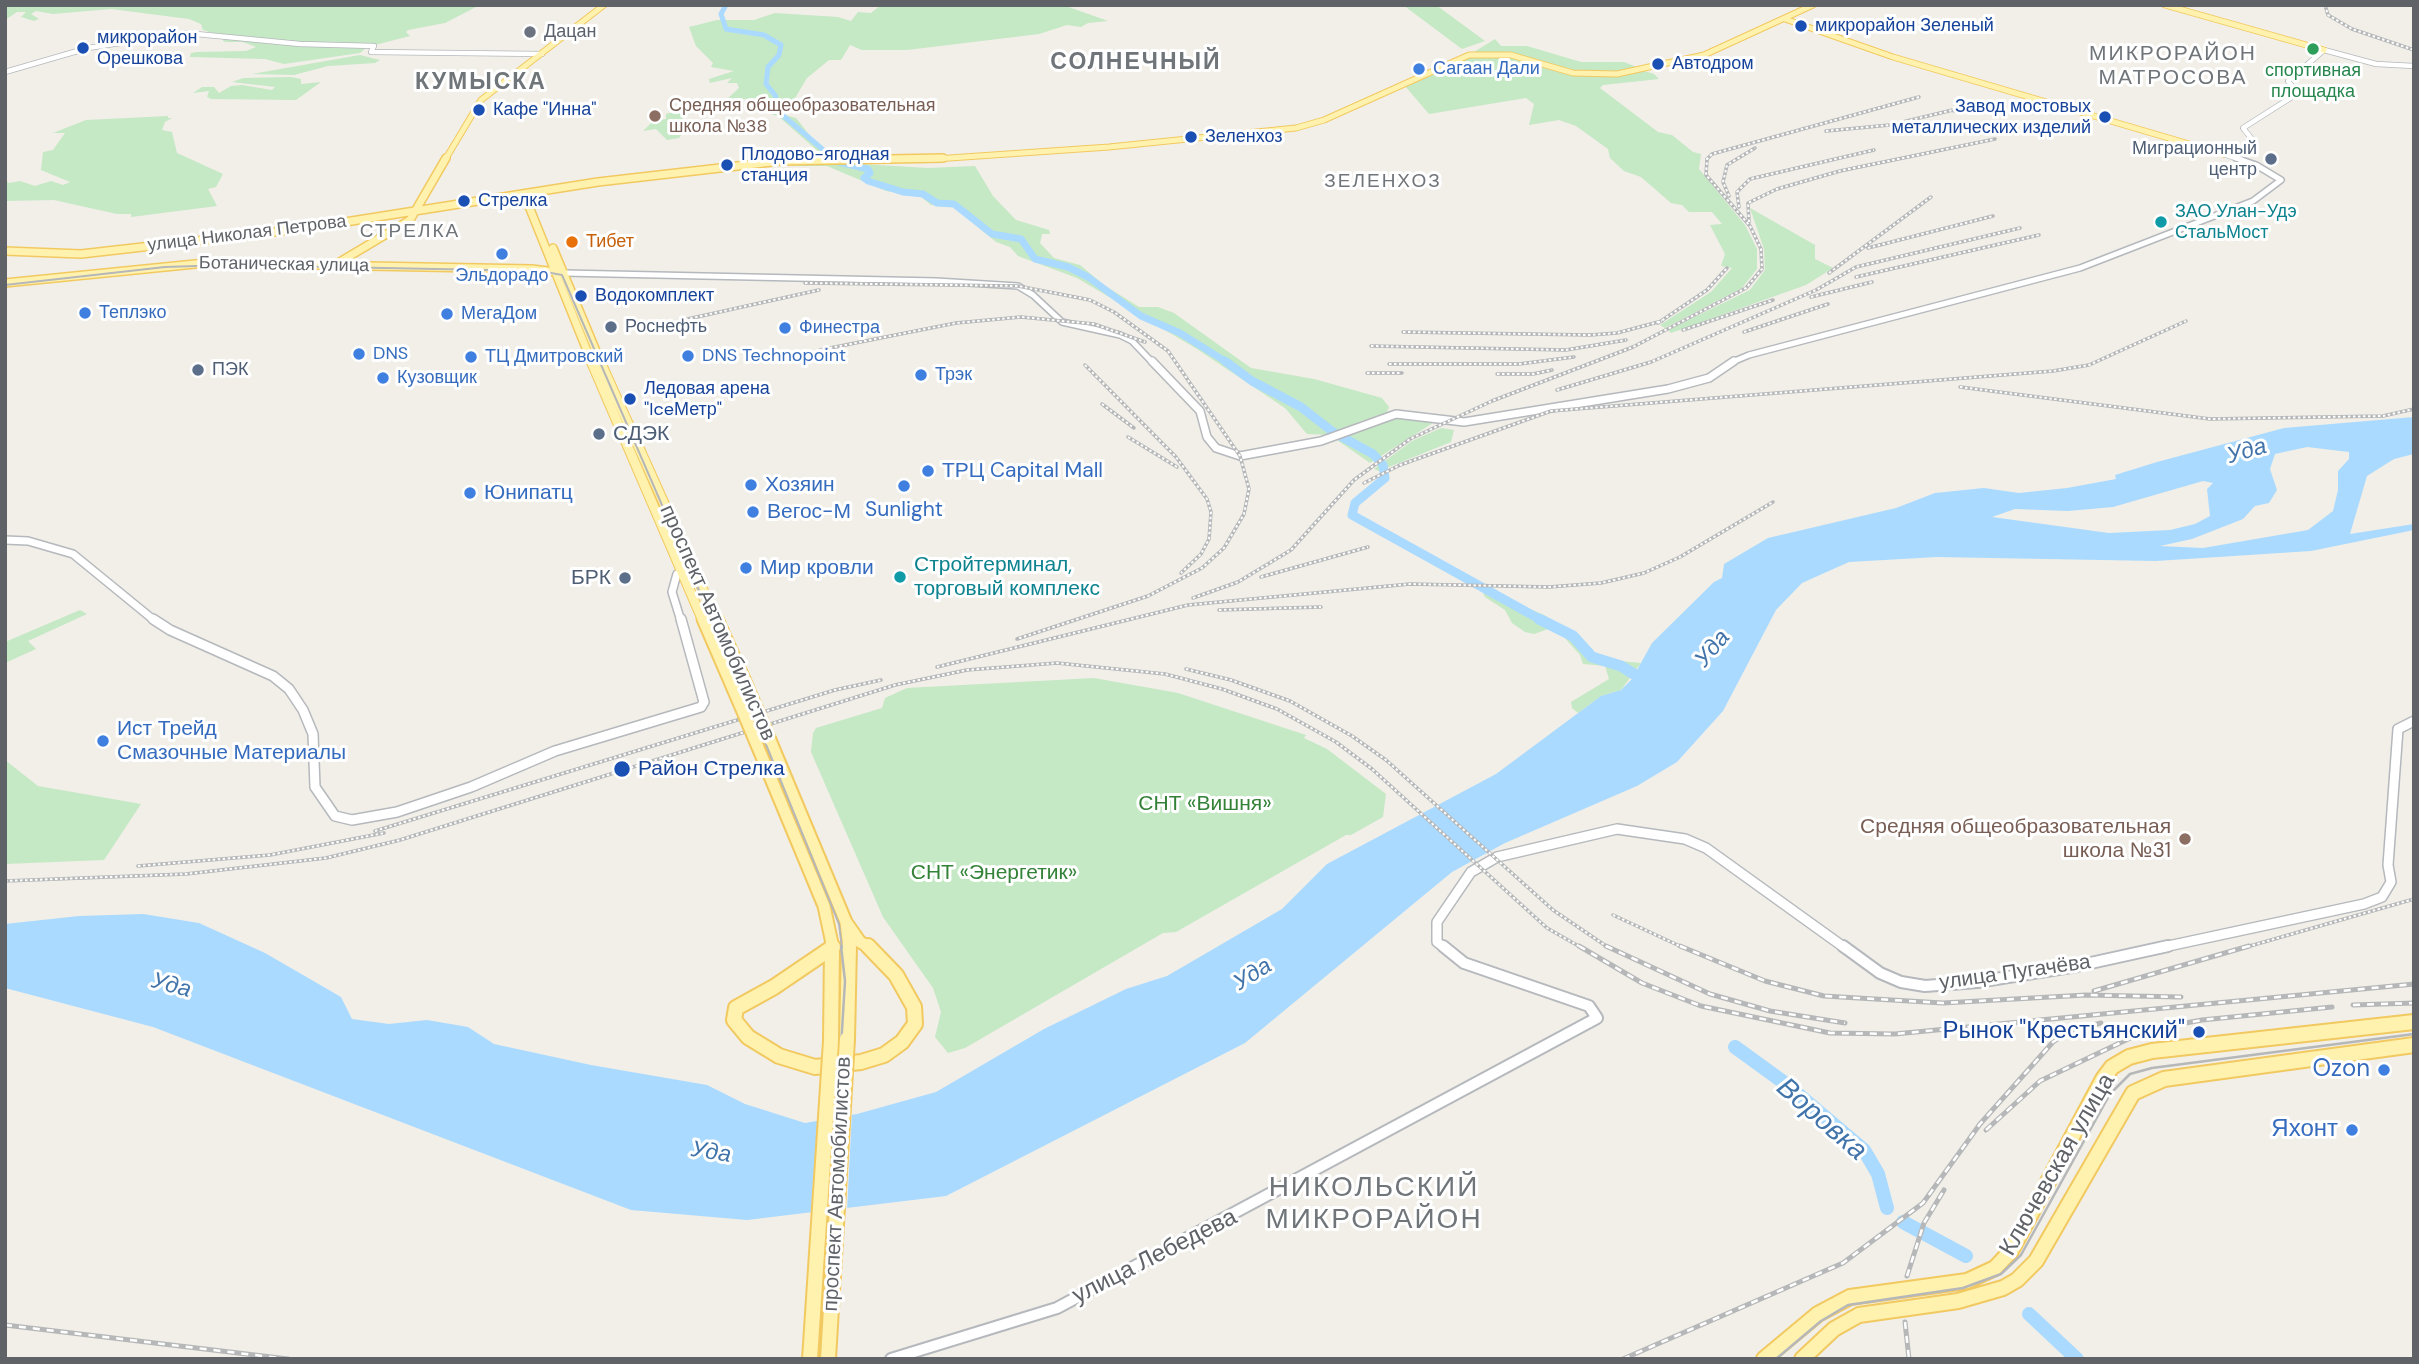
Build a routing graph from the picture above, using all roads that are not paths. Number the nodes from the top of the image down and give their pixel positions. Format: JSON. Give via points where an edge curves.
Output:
{"nodes":[{"id":1,"x":604,"y":5,"type":"edge"},
{"id":2,"x":1813,"y":5,"type":"edge"},
{"id":3,"x":2165,"y":5,"type":"edge"},
{"id":4,"x":1784,"y":19,"type":"junction"},
{"id":5,"x":2324,"y":50,"type":"junction"},
{"id":6,"x":542,"y":54,"type":"junction"},
{"id":7,"x":2414,"y":66,"type":"edge"},
{"id":8,"x":5,"y":72,"type":"edge"},
{"id":9,"x":2223,"y":154,"type":"junction"},
{"id":10,"x":2235,"y":154,"type":"junction"},
{"id":11,"x":2241,"y":160,"type":"junction"},
{"id":12,"x":527,"y":194,"type":"junction"},
{"id":13,"x":416,"y":212,"type":"junction"},
{"id":14,"x":5,"y":251,"type":"edge"},
{"id":15,"x":336,"y":265,"type":"junction"},
{"id":16,"x":559,"y":272,"type":"junction"},
{"id":17,"x":5,"y":283,"type":"edge"},
{"id":18,"x":5,"y":540,"type":"edge"},
{"id":19,"x":682,"y":573,"type":"junction"},
{"id":20,"x":2414,"y":721,"type":"edge"},
{"id":21,"x":763,"y":743,"type":"junction"},
{"id":22,"x":846,"y":922,"type":"junction"},
{"id":23,"x":833,"y":947,"type":"junction"},
{"id":24,"x":873,"y":949,"type":"junction"},
{"id":25,"x":851,"y":963,"type":"junction"},
{"id":26,"x":2414,"y":1021,"type":"edge"},
{"id":27,"x":1590,"y":1024,"type":"joint"},
{"id":28,"x":839,"y":1040,"type":"junction"},
{"id":29,"x":2414,"y":1045,"type":"edge"},
{"id":30,"x":810,"y":1359,"type":"edge"},
{"id":31,"x":828,"y":1359,"type":"edge"},
{"id":32,"x":891,"y":1359,"type":"edge"},
{"id":33,"x":1764,"y":1359,"type":"edge"},
{"id":34,"x":1802,"y":1359,"type":"edge"}],
"edges":[{"from":1,"to":6,"type":"main road"},
{"from":2,"to":4,"type":"main road","name":"улица Николая Петрова"},
{"from":3,"to":5,"type":"main road"},
{"from":4,"to":9,"type":"main road","via":[[1893,57]]},
{"from":4,"to":12,"type":"main road","name":"улица Николая Петрова","via":[[1703,55],[1617,74],[1573,73],[1511,55],[1469,55],[1324,120],[1296,128],[975,156],[781,162]]},
{"from":5,"to":7,"type":"street","via":[[2365,62]]},
{"from":5,"to":10,"type":"street","via":[[2288,81],[2297,91],[2295,95],[2242,128],[2255,143],[2255,150]]},
{"from":6,"to":8,"type":"street","via":[[371,52],[374,46],[186,33],[88,48]]},
{"from":6,"to":13,"type":"main road","via":[[481,100]]},
{"from":9,"to":10,"type":"street"},
{"from":9,"to":11,"type":"street"},
{"from":10,"to":11,"type":"street"},
{"from":11,"to":16,"type":"street","via":[[2281,180],[2253,201],[2080,268],[1749,355],[1709,378],[1668,389],[1464,422],[1396,414],[1337,435],[1256,454],[1225,453],[1208,437],[1200,411],[1132,341],[1062,321],[1018,286]]},
{"from":12,"to":13,"type":"main road","name":"улица Николая Петрова"},
{"from":12,"to":16,"type":"main road","name":"проспект Автомобилистов"},
{"from":13,"to":14,"type":"main road","name":"улица Николая Петрова","via":[[89,253]]},
{"from":13,"to":15,"type":"main road","via":[[390,235]]},
{"from":15,"to":16,"type":"main road","name":"Ботаническая улица"},
{"from":15,"to":17,"type":"main road","name":"Ботаническая улица","via":[[196,263]]},
{"from":16,"to":19,"type":"main road","name":"проспект Автомобилистов"},
{"from":16,"to":21,"type":"main road","name":"проспект Автомобилистов","bridge":true,"via":[[743,677]]},
{"from":18,"to":19,"type":"street","via":[[28,541],[73,554],[170,630],[273,676],[289,689],[313,734],[315,787],[335,816],[366,819],[471,787],[555,751],[701,707],[704,702],[695,666],[672,592],[677,574]]},
{"from":19,"to":21,"type":"main road","name":"проспект Автомобилистов","bridge":true},
{"from":20,"to":27,"type":"street","name":"улица Пугачёва","via":[[2398,729],[2388,865],[2391,882],[2382,897],[2066,968],[1977,982],[1925,986],[1900,982],[1880,973],[1706,848],[1633,828],[1497,857],[1471,872],[1437,922],[1435,937],[1441,948],[1464,963],[1589,1006],[1597,1018]]},
{"from":21,"to":22,"type":"main road","name":"проспект Автомобилистов"},
{"from":21,"to":23,"type":"main road","name":"проспект Автомобилистов","via":[[824,906]]},
{"from":22,"to":24,"type":"main road","via":[[860,942]]},
{"from":22,"to":25,"type":"main road","name":"проспект Автомобилистов"},
{"from":23,"to":24,"type":"main road","via":[[736,1008],[734,1020],[748,1037],[779,1056],[815,1067],[884,1055],[902,1042],[915,1024],[914,1007],[896,975]]},
{"from":23,"to":28,"type":"main road","name":"проспект Автомобилистов"},
{"from":24,"to":25,"type":"main road"},
{"from":25,"to":28,"type":"main road","name":"проспект Автомобилистов"},
{"from":26,"to":33,"type":"main road","name":"Ключевская улица","via":[[2129,1057],[2103,1079],[2011,1251],[1995,1269],[1966,1281],[1850,1297],[1818,1314]]},
{"from":27,"to":32,"type":"street","name":"улица Лебедева","via":[[1057,1308]]},
{"from":28,"to":30,"type":"main road","name":"проспект Автомобилистов","bridge":true},
{"from":28,"to":31,"type":"main road","name":"проспект Автомобилистов","bridge":true},
{"from":29,"to":34,"type":"main road","name":"Ключевская улица","via":[[2164,1079],[2133,1093],[2035,1261],[2017,1280],[2003,1289],[1958,1301],[1859,1315],[1834,1329]]}]}
